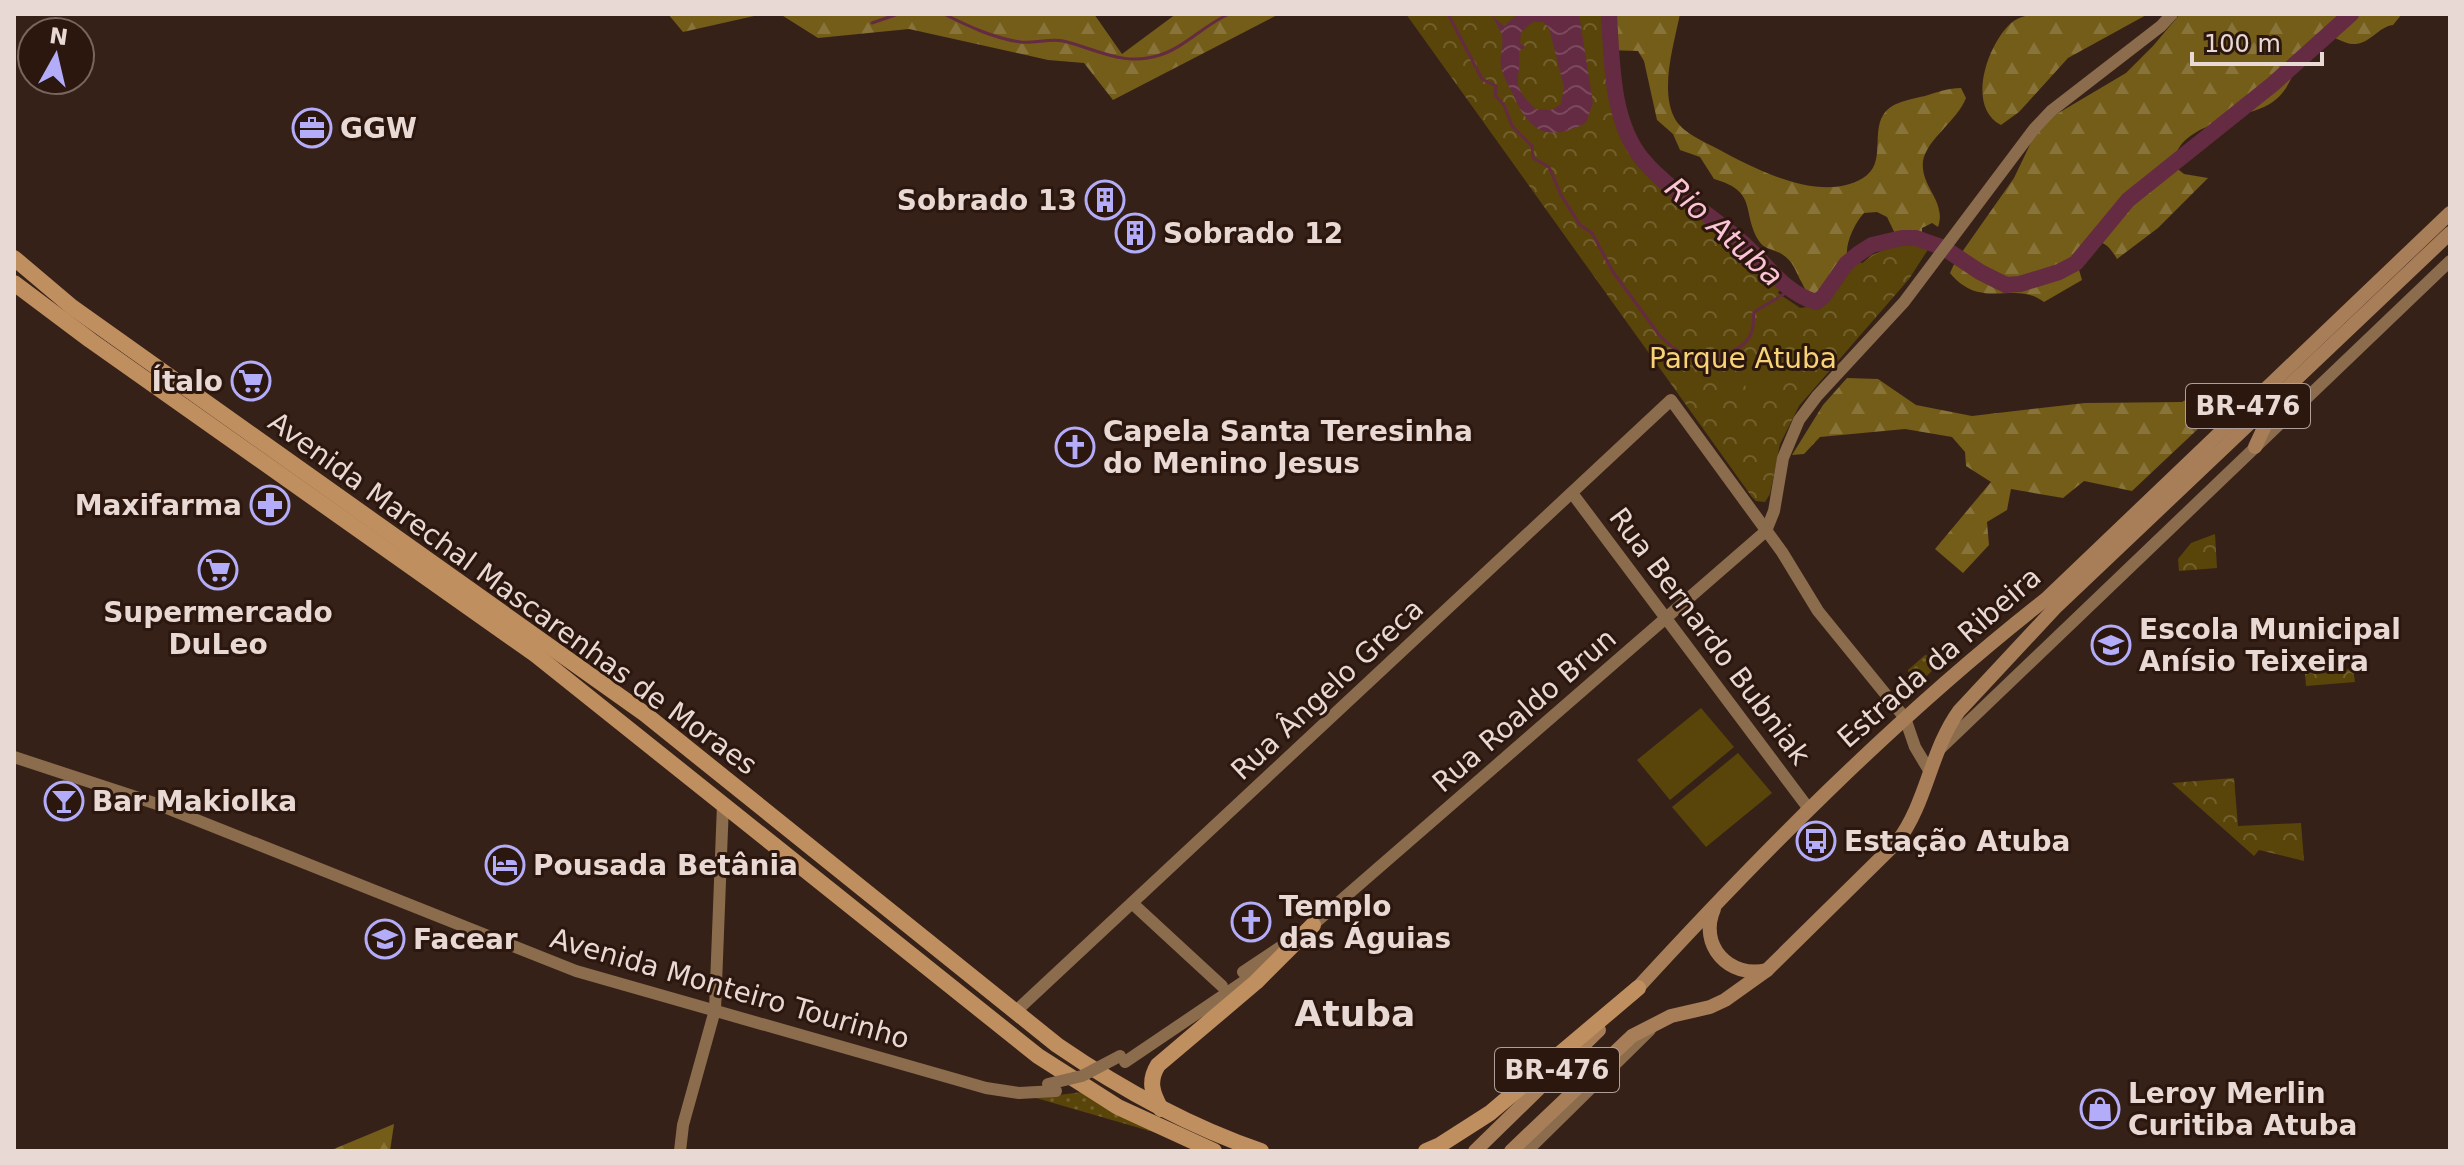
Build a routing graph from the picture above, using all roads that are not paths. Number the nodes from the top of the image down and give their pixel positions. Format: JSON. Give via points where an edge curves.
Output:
{"nodes":[{"id":1,"x":2172,"y":14,"type":"edge"},
{"id":2,"x":2450,"y":213,"type":"edge"},
{"id":3,"x":2450,"y":233,"type":"edge"},
{"id":4,"x":14,"y":258,"type":"edge"},
{"id":5,"x":2450,"y":261,"type":"edge"},
{"id":6,"x":14,"y":283,"type":"edge"},
{"id":7,"x":2279,"y":396,"type":"junction"},
{"id":8,"x":255,"y":437,"type":"junction"},
{"id":9,"x":2255,"y":447,"type":"junction"},
{"id":10,"x":260,"y":459,"type":"junction"},
{"id":11,"x":315,"y":489,"type":"junction"},
{"id":12,"x":1572,"y":493,"type":"junction"},
{"id":13,"x":362,"y":521,"type":"junction"},
{"id":14,"x":1766,"y":531,"type":"junction"},
{"id":15,"x":1665,"y":619,"type":"junction"},
{"id":16,"x":1905,"y":718,"type":"junction"},
{"id":17,"x":692,"y":751,"type":"junction"},
{"id":18,"x":1937,"y":751,"type":"junction"},
{"id":19,"x":14,"y":757,"type":"edge"},
{"id":20,"x":1930,"y":772,"type":"junction"},
{"id":21,"x":723,"y":804,"type":"junction"},
{"id":22,"x":1809,"y":809,"type":"junction"},
{"id":23,"x":1132,"y":903,"type":"junction"},
{"id":24,"x":1715,"y":907,"type":"junction"},
{"id":25,"x":1313,"y":925,"type":"junction"},
{"id":26,"x":1767,"y":970,"type":"junction"},
{"id":27,"x":1222,"y":986,"type":"junction"},
{"id":28,"x":1638,"y":988,"type":"junction"},
{"id":29,"x":715,"y":1010,"type":"junction"},
{"id":30,"x":1015,"y":1012,"type":"junction"},
{"id":31,"x":1658,"y":1022,"type":"junction"},
{"id":32,"x":1122,"y":1059,"type":"junction"},
{"id":33,"x":986,"y":1088,"type":"joint"},
{"id":34,"x":1161,"y":1109,"type":"junction"},
{"id":35,"x":680,"y":1151,"type":"edge"},
{"id":36,"x":1214,"y":1151,"type":"edge"},
{"id":37,"x":1261,"y":1151,"type":"edge"},
{"id":38,"x":1426,"y":1151,"type":"edge"},
{"id":39,"x":1475,"y":1151,"type":"edge"},
{"id":40,"x":1511,"y":1151,"type":"edge"},
{"id":41,"x":1527,"y":1151,"type":"edge"}],
"edges":[{"from":1,"to":14,"type":"main road","via":[[2051,111],[1898,308],[1817,396],[1799,420],[1783,458]]},
{"from":2,"to":16,"type":"main road","name":"Estrada da Ribeira","number":"BR-476","via":[[2046,599]]},
{"from":3,"to":7,"type":"main road","name":"Estrada da Ribeira","number":"BR-476"},
{"from":4,"to":8,"type":"highway","name":"Avenida Marechal Mascarenhas de Moraes","via":[[72,307]]},
{"from":5,"to":9,"type":"main road"},
{"from":6,"to":10,"type":"highway","name":"Avenida Marechal Mascarenhas de Moraes"},
{"from":7,"to":9,"type":"main road"},
{"from":7,"to":18,"type":"main road","name":"Estrada da Ribeira","number":"BR-476","via":[[2055,608],[1959,711]]},
{"from":8,"to":10,"type":"highway"},
{"from":8,"to":11,"type":"highway","name":"Avenida Marechal Mascarenhas de Moraes","via":[[266,433],[278,439]]},
{"from":9,"to":18,"type":"main road"},
{"from":10,"to":11,"type":"highway","name":"Avenida Marechal Mascarenhas de Moraes"},
{"from":11,"to":13,"type":"highway","name":"Avenida Marechal Mascarenhas de Moraes"},
{"from":11,"to":13,"type":"highway","via":[[335,526],[350,534]]},
{"from":12,"to":14,"type":"main road","name":"Rua Ângelo Greca","via":[[1671,400]]},
{"from":12,"to":15,"type":"main road","name":"Rua Bernardo Bubniak"},
{"from":12,"to":23,"type":"main road","name":"Rua Ângelo Greca"},
{"from":13,"to":17,"type":"highway","name":"Avenida Marechal Mascarenhas de Moraes","via":[[575,663]]},
{"from":13,"to":21,"type":"highway","name":"Avenida Marechal Mascarenhas de Moraes"},
{"from":14,"to":15,"type":"main road","name":"Rua Roaldo Brun"},
{"from":14,"to":16,"type":"main road","via":[[1818,611]]},
{"from":15,"to":22,"type":"main road","name":"Rua Bernardo Bubniak"},
{"from":15,"to":25,"type":"main road","name":"Rua Roaldo Brun"},
{"from":16,"to":20,"type":"main road"},
{"from":16,"to":22,"type":"main road","name":"Estrada da Ribeira","number":"BR-476"},
{"from":17,"to":21,"type":"highway"},
{"from":17,"to":30,"type":"highway","name":"Avenida Marechal Mascarenhas de Moraes"},
{"from":18,"to":20,"type":"main road","name":"Estrada da Ribeira"},
{"from":19,"to":29,"type":"main road","name":"Avenida Monteiro Tourinho","via":[[154,803],[559,965]]},
{"from":20,"to":26,"type":"main road","name":"Estrada da Ribeira","via":[[1914,816],[1897,842]]},
{"from":21,"to":29,"type":"main road"},
{"from":21,"to":36,"type":"highway","name":"Avenida Marechal Mascarenhas de Moraes","via":[[1062,1074],[1118,1107]]},
{"from":22,"to":24,"type":"main road","name":"Estrada da Ribeira","number":"BR-476"},
{"from":23,"to":27,"type":"main road"},
{"from":23,"to":30,"type":"main road","name":"Rua Ângelo Greca"},
{"from":24,"to":26,"type":"main road","via":[[1709,930],[1720,957],[1739,970]]},
{"from":24,"to":28,"type":"main road","name":"Estrada da Ribeira","number":"BR-476"},
{"from":25,"to":27,"type":"main road","name":"Rua Roaldo Brun"},
{"from":25,"to":32,"type":"main road","name":"Rua Roaldo Brun","via":[[1247,980]]},
{"from":25,"to":34,"type":"highway","via":[[1256,982],[1158,1065],[1152,1089]]},
{"from":26,"to":31,"type":"main road","name":"Estrada da Ribeira","via":[[1725,1000]]},
{"from":27,"to":32,"type":"main road","name":"Rua Roaldo Brun"},
{"from":28,"to":38,"type":"highway","via":[[1490,1113]]},
{"from":28,"to":39,"type":"main road","name":"Estrada da Ribeira","number":"BR-476"},
{"from":29,"to":33,"type":"main road","name":"Avenida Monteiro Tourinho"},
{"from":29,"to":35,"type":"main road"},
{"from":30,"to":34,"type":"highway","name":"Avenida Marechal Mascarenhas de Moraes","via":[[1084,1064]]},
{"from":31,"to":40,"type":"main road","name":"Estrada da Ribeira","number":"BR-476","via":[[1632,1036]]},
{"from":31,"to":41,"type":"main road"},
{"from":32,"to":33,"type":"main road","name":"Rua Roaldo Brun","bridge":true,"via":[[1052,1088]]},
{"from":34,"to":37,"type":"highway","name":"Avenida Marechal Mascarenhas de Moraes"}]}
